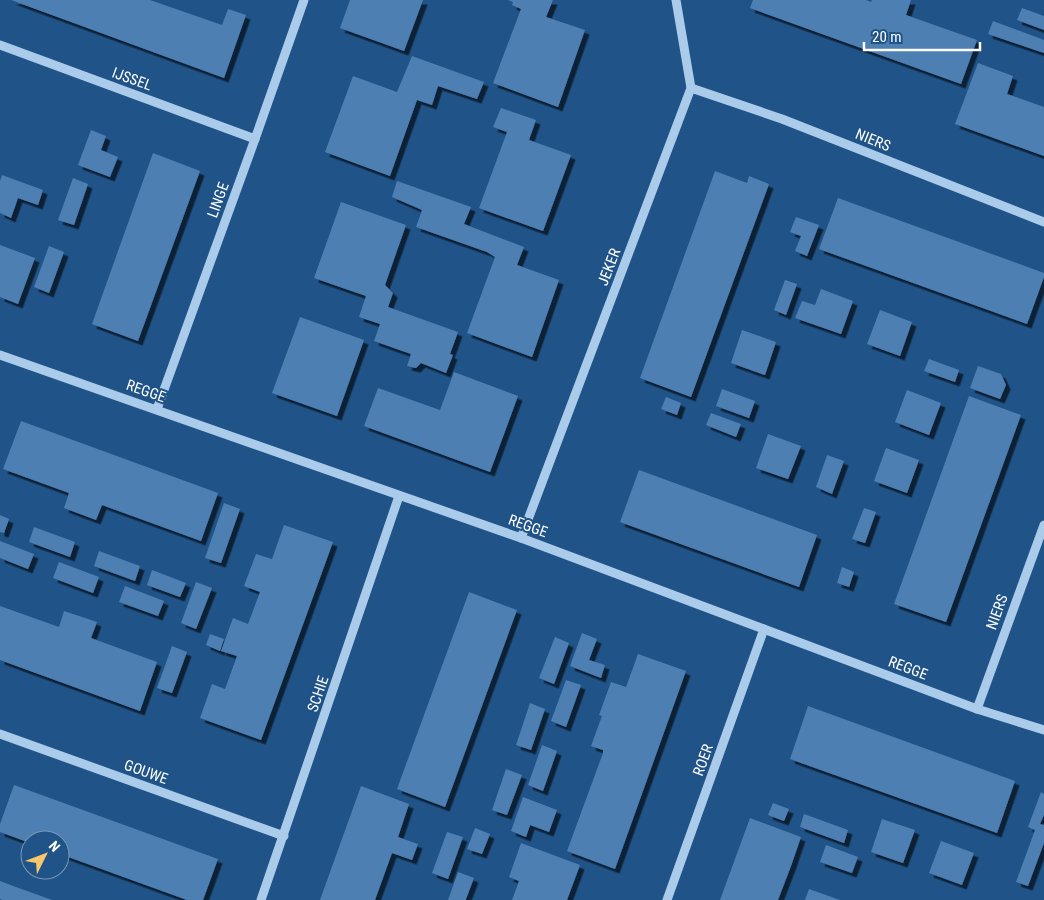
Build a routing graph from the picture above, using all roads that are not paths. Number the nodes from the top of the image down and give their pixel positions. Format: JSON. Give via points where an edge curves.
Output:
{"nodes":[{"id":1,"x":304,"y":0,"type":"edge"},
{"id":2,"x":676,"y":0,"type":"edge"},
{"id":3,"x":0,"y":45,"type":"edge"},
{"id":4,"x":691,"y":88,"type":"junction"},
{"id":5,"x":255,"y":139,"type":"junction"},
{"id":6,"x":1044,"y":222,"type":"edge"},
{"id":7,"x":0,"y":355,"type":"edge"},
{"id":8,"x":156,"y":409,"type":"junction"},
{"id":9,"x":399,"y":496,"type":"junction"},
{"id":10,"x":1044,"y":525,"type":"edge"},
{"id":11,"x":521,"y":538,"type":"junction"},
{"id":12,"x":764,"y":629,"type":"junction"},
{"id":13,"x":977,"y":709,"type":"junction"},
{"id":14,"x":1044,"y":730,"type":"edge"},
{"id":15,"x":0,"y":734,"type":"edge"},
{"id":16,"x":284,"y":836,"type":"junction"},
{"id":17,"x":261,"y":900,"type":"edge"},
{"id":18,"x":667,"y":900,"type":"edge"}],
"edges":[{"from":1,"to":5,"type":"street","name":"LINGE"},
{"from":2,"to":4,"type":"street"},
{"from":3,"to":5,"type":"street","name":"IJSSEL"},
{"from":4,"to":6,"type":"street","name":"NIERS","via":[[782,118]]},
{"from":4,"to":11,"type":"street","name":"JEKER"},
{"from":5,"to":8,"type":"street","name":"LINGE"},
{"from":7,"to":8,"type":"street","name":"REGGE"},
{"from":8,"to":9,"type":"street","name":"REGGE"},
{"from":9,"to":11,"type":"street","name":"REGGE"},
{"from":9,"to":16,"type":"street","name":"SCHIE"},
{"from":10,"to":13,"type":"street","name":"NIERS"},
{"from":11,"to":12,"type":"street","name":"REGGE"},
{"from":12,"to":13,"type":"street","name":"REGGE"},
{"from":12,"to":18,"type":"street","name":"ROER"},
{"from":13,"to":14,"type":"street","name":"REGGE"},
{"from":15,"to":16,"type":"street","name":"GOUWE"},
{"from":16,"to":17,"type":"street","name":"SCHIE"}]}
